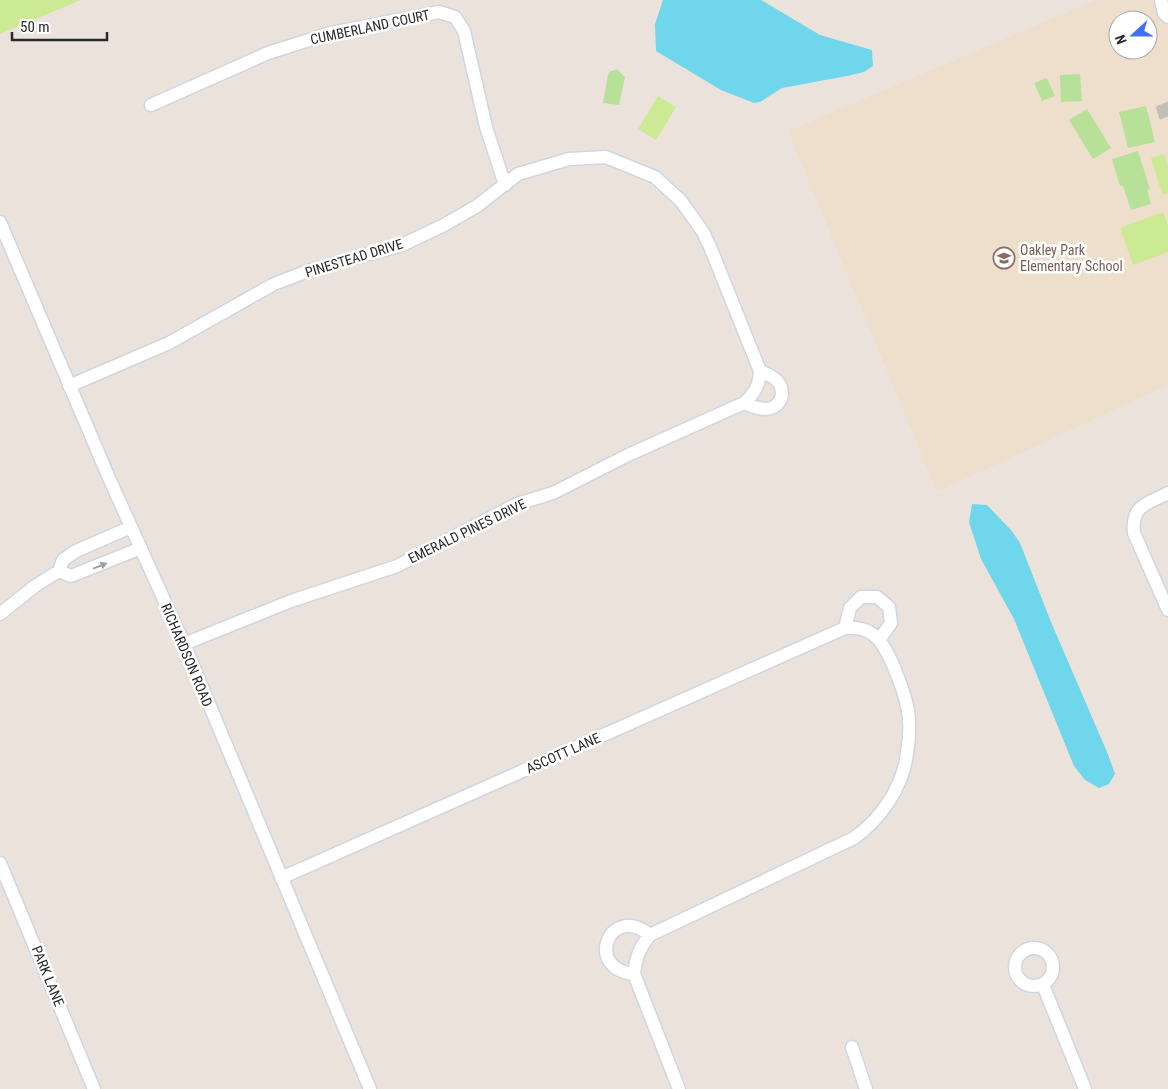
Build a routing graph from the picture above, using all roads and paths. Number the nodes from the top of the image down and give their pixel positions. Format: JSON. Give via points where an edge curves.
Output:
{"nodes":[{"id":1,"x":1161,"y":0,"type":"edge"},
{"id":2,"x":1168,"y":18,"type":"edge"},
{"id":3,"x":151,"y":105,"type":"dead end"},
{"id":4,"x":505,"y":185,"type":"junction"},
{"id":5,"x":0,"y":222,"type":"edge"},
{"id":6,"x":760,"y":371,"type":"junction"},
{"id":7,"x":759,"y":384,"type":"joint"},
{"id":8,"x":70,"y":386,"type":"junction"},
{"id":9,"x":744,"y":403,"type":"junction"},
{"id":10,"x":1168,"y":493,"type":"edge"},
{"id":11,"x":131,"y":527,"type":"junction"},
{"id":12,"x":141,"y":548,"type":"junction"},
{"id":13,"x":59,"y":571,"type":"junction"},
{"id":14,"x":1168,"y":610,"type":"edge"},
{"id":15,"x":0,"y":614,"type":"edge"},
{"id":16,"x":845,"y":628,"type":"junction"},
{"id":17,"x":879,"y":640,"type":"junction"},
{"id":18,"x":184,"y":644,"type":"junction"},
{"id":19,"x":0,"y":863,"type":"edge"},
{"id":20,"x":281,"y":878,"type":"junction"},
{"id":21,"x":650,"y":936,"type":"junction"},
{"id":22,"x":634,"y":974,"type":"junction"},
{"id":23,"x":1042,"y":985,"type":"dead end"},
{"id":24,"x":852,"y":1047,"type":"dead end"},
{"id":25,"x":94,"y":1089,"type":"edge"},
{"id":26,"x":370,"y":1089,"type":"edge"},
{"id":27,"x":678,"y":1089,"type":"edge"},
{"id":28,"x":866,"y":1089,"type":"edge"},
{"id":29,"x":1085,"y":1089,"type":"edge"}],
"edges":[{"from":1,"to":2,"type":"street"},
{"from":3,"to":4,"type":"street","name":"CUMBERLAND COURT","via":[[268,53],[322,36],[427,13],[448,13],[455,17],[464,31],[486,127]]},
{"from":4,"to":6,"type":"street","name":"PINESTEAD DRIVE","via":[[518,174],[547,164],[606,156],[655,177],[681,202],[703,232]]},
{"from":4,"to":8,"type":"street","name":"PINESTEAD DRIVE","via":[[477,206],[402,245],[308,271],[274,284],[169,344]]},
{"from":5,"to":8,"type":"street","name":"RICHARDSON ROAD"},
{"from":6,"to":7,"type":"street","name":"PINESTEAD DRIVE"},
{"from":6,"to":9,"type":"street","via":[[775,379],[781,386],[782,396],[778,404],[770,408]]},
{"from":7,"to":9,"type":"street","name":"EMERALD PINES DRIVE"},
{"from":8,"to":11,"type":"street","name":"RICHARDSON ROAD"},
{"from":9,"to":18,"type":"street","name":"EMERALD PINES DRIVE","via":[[628,455],[554,493],[517,504],[397,566],[291,601]]},
{"from":10,"to":14,"type":"street","via":[[1141,506],[1133,520],[1134,532]]},
{"from":11,"to":12,"type":"street","name":"RICHARDSON ROAD"},
{"from":11,"to":13,"type":"street","via":[[76,551],[63,560]]},
{"from":13,"to":12,"type":"street","one_way":true,"via":[[71,576]]},
{"from":12,"to":18,"type":"street","name":"RICHARDSON ROAD"},
{"from":13,"to":15,"type":"street","via":[[34,586]]},
{"from":16,"to":17,"type":"street","via":[[866,630]]},
{"from":16,"to":17,"type":"street","via":[[850,608],[862,597],[877,597],[889,607],[891,623]]},
{"from":16,"to":20,"type":"street","name":"ASCOTT LANE"},
{"from":17,"to":21,"type":"street","via":[[908,711],[907,754],[895,793],[868,828],[839,848]]},
{"from":18,"to":20,"type":"street","name":"RICHARDSON ROAD"},
{"from":19,"to":25,"type":"street","name":"PARK LANE"},
{"from":20,"to":26,"type":"street","name":"RICHARDSON ROAD"},
{"from":21,"to":22,"type":"street","via":[[640,946]]},
{"from":21,"to":22,"type":"street","via":[[640,927],[627,925],[615,930],[607,940],[605,953],[610,965],[621,973]]},
{"from":22,"to":27,"type":"street"},
{"from":23,"to":29,"type":"street"},
{"from":24,"to":28,"type":"street"}]}
